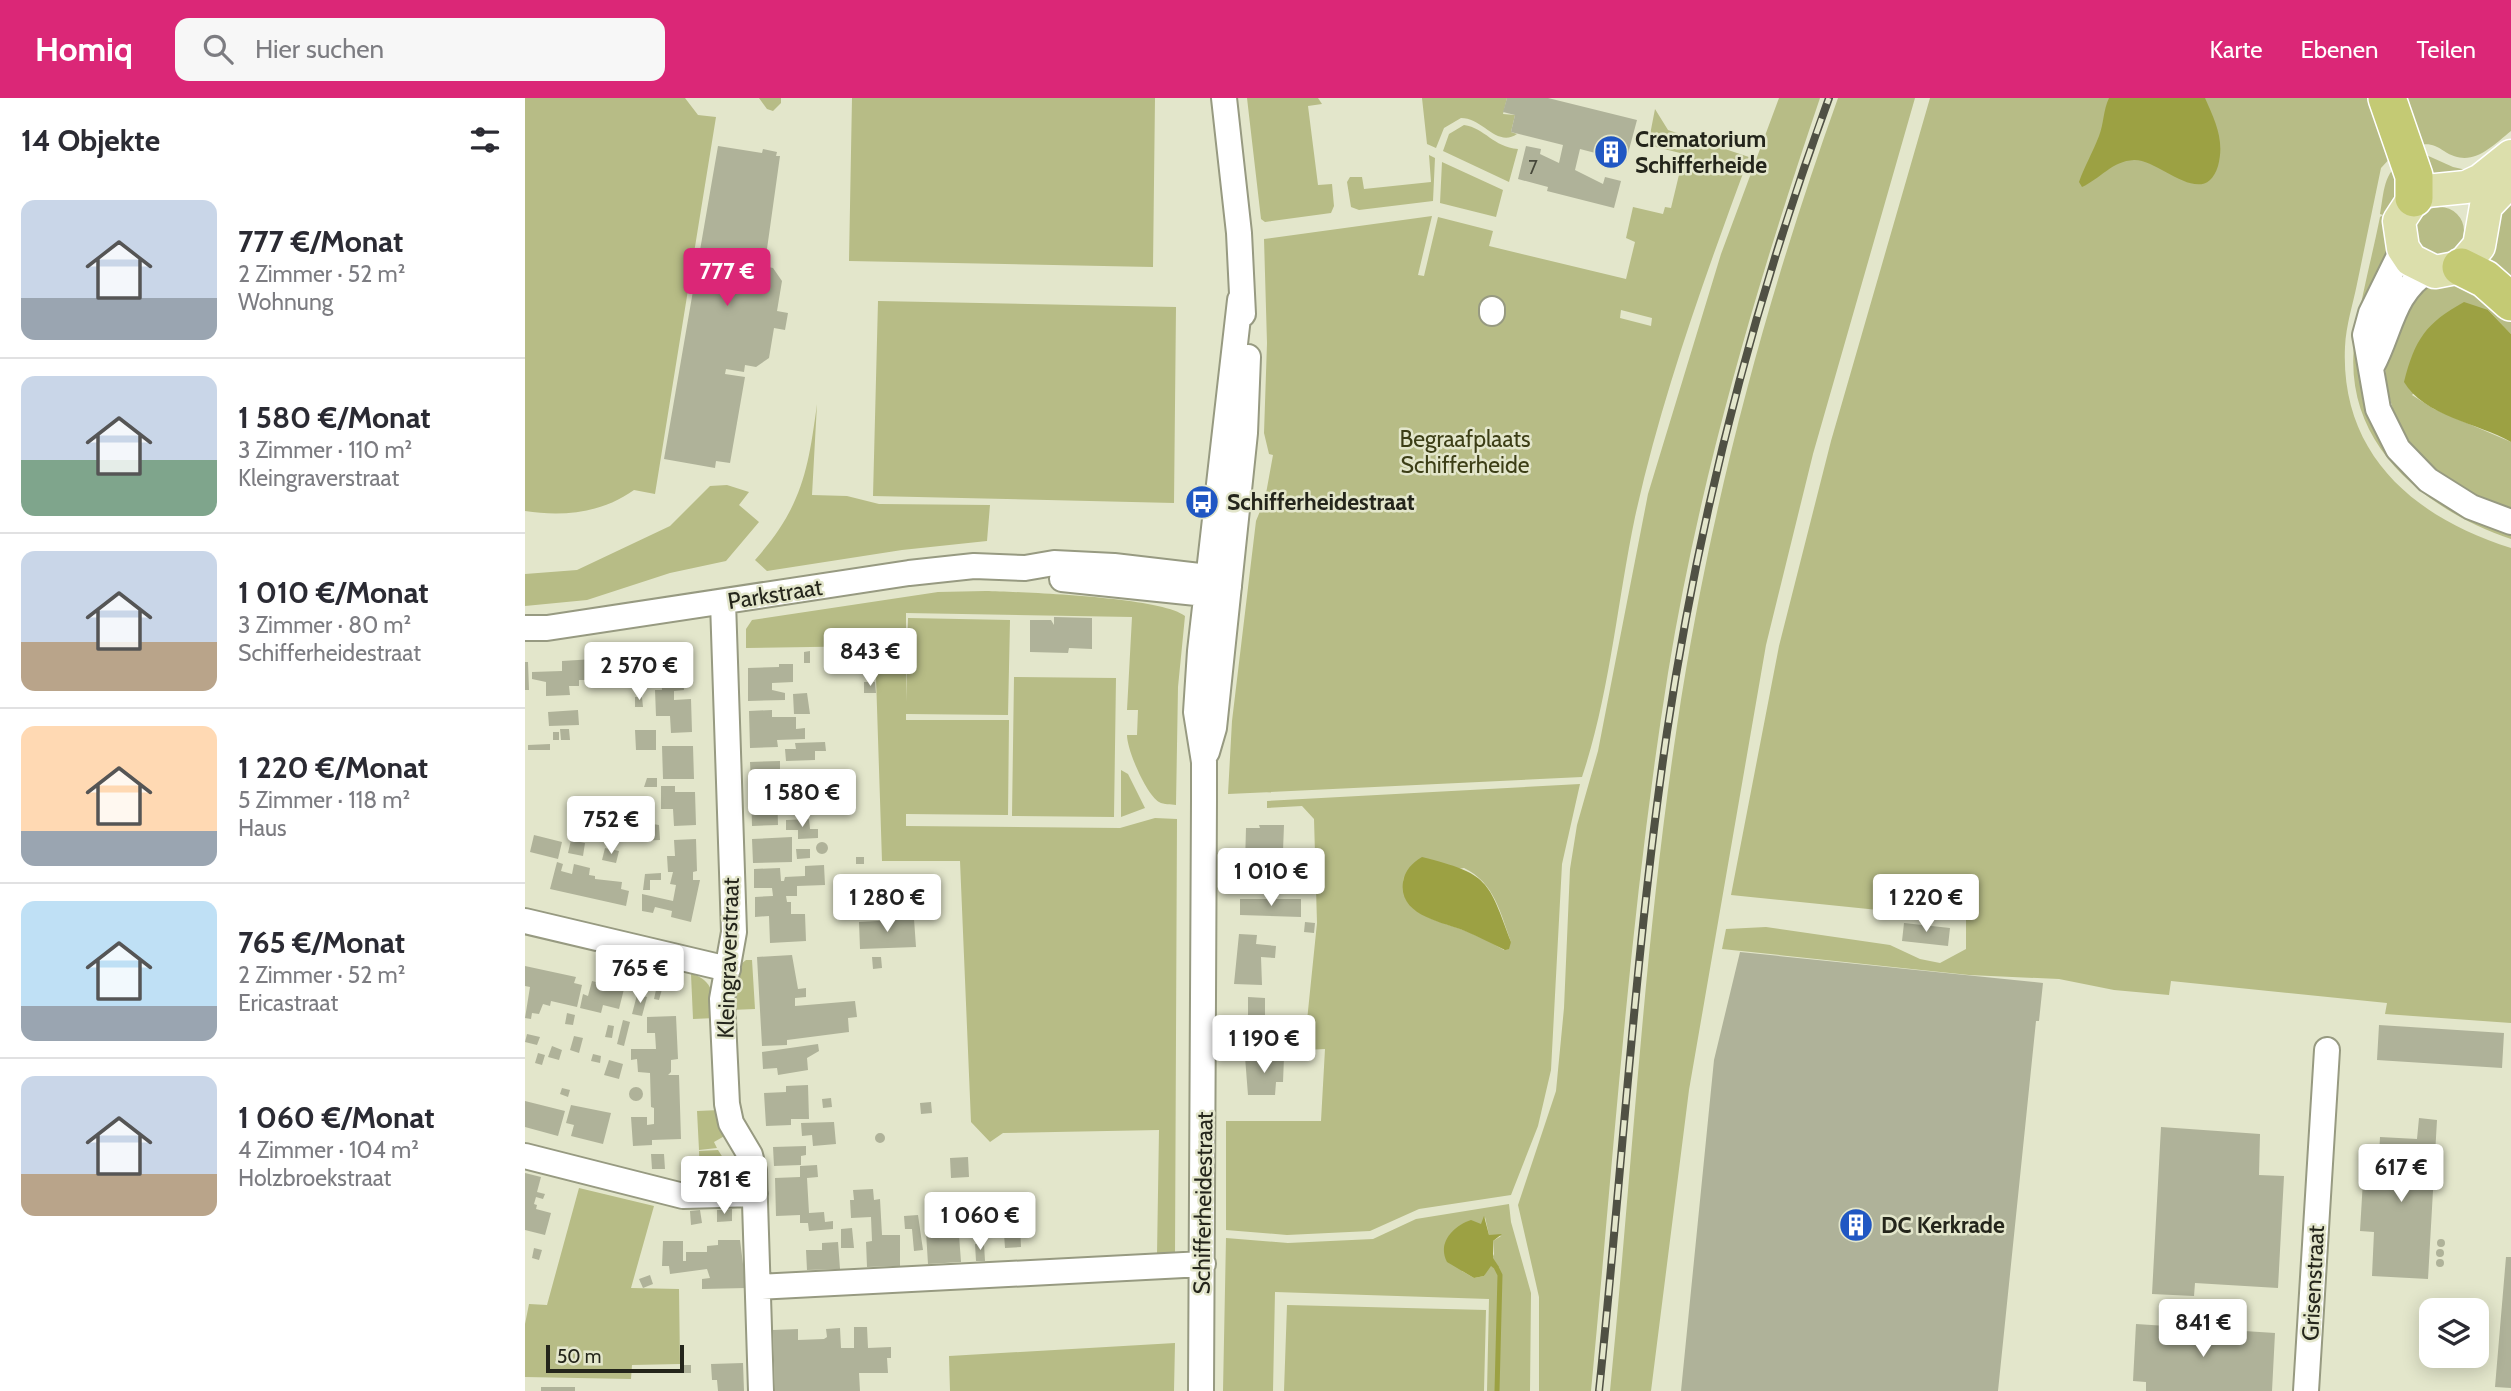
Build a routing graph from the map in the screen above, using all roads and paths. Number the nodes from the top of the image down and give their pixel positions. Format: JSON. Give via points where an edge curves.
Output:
{"nodes":[{"id":1,"x":1224,"y":98,"type":"edge"},
{"id":2,"x":2387,"y":98,"type":"edge"},
{"id":3,"x":2511,"y":156,"type":"edge"},
{"id":4,"x":2511,"y":180,"type":"edge"},
{"id":5,"x":2414,"y":198,"type":"junction"},
{"id":6,"x":2403,"y":248,"type":"junction"},
{"id":7,"x":2445,"y":268,"type":"junction"},
{"id":8,"x":2511,"y":302,"type":"edge"},
{"id":9,"x":2372,"y":366,"type":"junction"},
{"id":10,"x":2511,"y":522,"type":"edge"},
{"id":11,"x":1214,"y":586,"type":"junction"},
{"id":12,"x":723,"y":602,"type":"junction"},
{"id":13,"x":525,"y":628,"type":"edge"},
{"id":14,"x":525,"y":921,"type":"edge"},
{"id":15,"x":728,"y":969,"type":"junction"},
{"id":16,"x":2327,"y":1049,"type":"dead end"},
{"id":17,"x":525,"y":1156,"type":"edge"},
{"id":18,"x":755,"y":1194,"type":"junction"},
{"id":19,"x":1203,"y":1264,"type":"junction"},
{"id":20,"x":758,"y":1287,"type":"junction"},
{"id":21,"x":761,"y":1391,"type":"edge"},
{"id":22,"x":1201,"y":1391,"type":"edge"},
{"id":23,"x":2307,"y":1391,"type":"edge"}],
"edges":[{"from":1,"to":11,"type":"street","name":"Schifferheidestraat","via":[[1239,233],[1240,300],[1248,346],[1246,408]]},
{"from":2,"to":5,"type":"highway","via":[[2414,176]]},
{"from":3,"to":5,"type":"main road","via":[[2466,187],[2426,191]]},
{"from":4,"to":7,"type":"main road","via":[[2486,206],[2479,246]]},
{"from":5,"to":6,"type":"main road","via":[[2399,221]]},
{"from":6,"to":7,"type":"main road","via":[[2410,260]]},
{"from":6,"to":9,"type":"street","via":[[2367,324],[2365,348]]},
{"from":7,"to":8,"type":"highway","via":[[2485,279]]},
{"from":7,"to":9,"type":"street","via":[[2406,289]]},
{"from":9,"to":10,"type":"street","via":[[2378,409],[2414,468],[2471,508]]},
{"from":11,"to":12,"type":"street","name":"Parkstraat","via":[[1050,577],[1025,568],[974,566]]},
{"from":11,"to":19,"type":"street","name":"Schifferheidestraat","via":[[1196,712],[1204,762]]},
{"from":12,"to":13,"type":"street","name":"Parkstraat"},
{"from":12,"to":15,"type":"street","name":"Kleingraverstraat","via":[[734,932]]},
{"from":14,"to":15,"type":"street"},
{"from":15,"to":18,"type":"street","name":"Kleingraverstraat","via":[[722,999],[727,1104],[731,1123],[750,1154]]},
{"from":16,"to":23,"type":"street","name":"Grisenstraat"},
{"from":17,"to":18,"type":"street","via":[[683,1196]]},
{"from":18,"to":20,"type":"street","name":"Kleingraverstraat"},
{"from":19,"to":20,"type":"street"},
{"from":19,"to":22,"type":"street","name":"Schifferheidestraat"},
{"from":20,"to":21,"type":"street","name":"Kleingraverstraat"}]}
